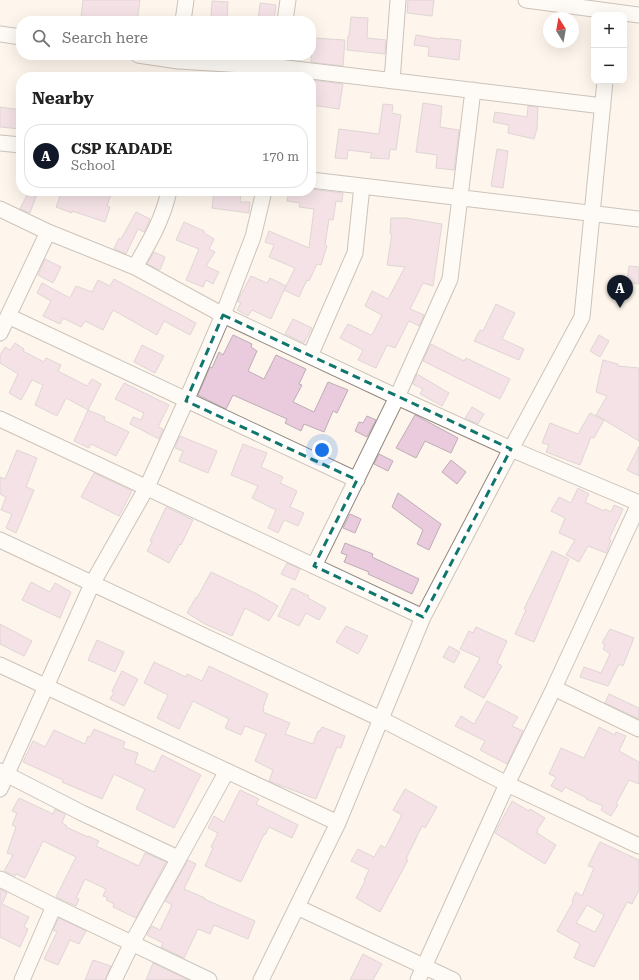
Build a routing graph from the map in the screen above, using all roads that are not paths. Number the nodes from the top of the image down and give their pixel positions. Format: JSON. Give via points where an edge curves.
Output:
{"nodes":[{"id":1,"x":186,"y":0,"type":"edge"},
{"id":2,"x":288,"y":0,"type":"edge"},
{"id":3,"x":398,"y":0,"type":"edge"},
{"id":4,"x":526,"y":0,"type":"edge"},
{"id":5,"x":612,"y":9,"type":"edge"},
{"id":6,"x":639,"y":14,"type":"edge"},
{"id":7,"x":184,"y":16,"type":"edge"},
{"id":8,"x":286,"y":16,"type":"edge"},
{"id":9,"x":0,"y":34,"type":"edge"},
{"id":10,"x":16,"y":36,"type":"edge"},
{"id":11,"x":204,"y":60,"type":"edge"},
{"id":12,"x":278,"y":66,"type":"edge"},
{"id":13,"x":392,"y":81,"type":"junction"},
{"id":14,"x":605,"y":84,"type":"edge"},
{"id":15,"x":473,"y":90,"type":"junction"},
{"id":16,"x":603,"y":106,"type":"junction"},
{"id":17,"x":0,"y":142,"type":"edge"},
{"id":18,"x":16,"y":144,"type":"edge"},
{"id":19,"x":316,"y":181,"type":"edge"},
{"id":20,"x":362,"y":186,"type":"junction"},
{"id":21,"x":167,"y":196,"type":"edge"},
{"id":22,"x":263,"y":196,"type":"edge"},
{"id":23,"x":460,"y":197,"type":"junction"},
{"id":24,"x":0,"y":209,"type":"edge"},
{"id":25,"x":592,"y":213,"type":"junction"},
{"id":26,"x":639,"y":219,"type":"edge"},
{"id":27,"x":48,"y":232,"type":"junction"},
{"id":28,"x":135,"y":267,"type":"junction"},
{"id":29,"x":223,"y":315,"type":"junction"},
{"id":30,"x":8,"y":316,"type":"junction"},
{"id":31,"x":0,"y":333,"type":"edge"},
{"id":32,"x":310,"y":356,"type":"junction"},
{"id":33,"x":397,"y":397,"type":"junction"},
{"id":34,"x":186,"y":401,"type":"junction"},
{"id":35,"x":0,"y":419,"type":"edge"},
{"id":36,"x":511,"y":449,"type":"junction"},
{"id":37,"x":357,"y":480,"type":"junction"},
{"id":38,"x":147,"y":487,"type":"junction"},
{"id":39,"x":639,"y":504,"type":"edge"},
{"id":40,"x":0,"y":540,"type":"edge"},
{"id":41,"x":314,"y":566,"type":"junction"},
{"id":42,"x":92,"y":584,"type":"junction"},
{"id":43,"x":423,"y":617,"type":"junction"},
{"id":44,"x":0,"y":665,"type":"edge"},
{"id":45,"x":45,"y":686,"type":"junction"},
{"id":46,"x":554,"y":688,"type":"junction"},
{"id":47,"x":381,"y":719,"type":"junction"},
{"id":48,"x":639,"y":729,"type":"edge"},
{"id":49,"x":227,"y":771,"type":"junction"},
{"id":50,"x":3,"y":772,"type":"edge"},
{"id":51,"x":507,"y":784,"type":"junction"},
{"id":52,"x":0,"y":789,"type":"edge"},
{"id":53,"x":338,"y":823,"type":"junction"},
{"id":54,"x":639,"y":846,"type":"edge"},
{"id":55,"x":178,"y":858,"type":"junction"},
{"id":56,"x":0,"y":879,"type":"edge"},
{"id":57,"x":54,"y":906,"type":"junction"},
{"id":58,"x":297,"y":907,"type":"junction"},
{"id":59,"x":132,"y":943,"type":"junction"},
{"id":60,"x":421,"y":973,"type":"edge"},
{"id":61,"x":22,"y":980,"type":"edge"},
{"id":62,"x":114,"y":980,"type":"edge"},
{"id":63,"x":209,"y":980,"type":"edge"},
{"id":64,"x":261,"y":980,"type":"edge"},
{"id":65,"x":453,"y":980,"type":"edge"}],
"edges":[{"from":1,"to":7,"type":"street"},
{"from":2,"to":8,"type":"street"},
{"from":3,"to":13,"type":"street"},
{"from":4,"to":5,"type":"street"},
{"from":5,"to":6,"type":"street"},
{"from":9,"to":10,"type":"street"},
{"from":11,"to":12,"type":"street"},
{"from":12,"to":13,"type":"street"},
{"from":13,"to":15,"type":"street"},
{"from":14,"to":16,"type":"street"},
{"from":15,"to":16,"type":"street"},
{"from":15,"to":23,"type":"street"},
{"from":16,"to":25,"type":"street"},
{"from":17,"to":18,"type":"street"},
{"from":19,"to":20,"type":"street"},
{"from":20,"to":23,"type":"street"},
{"from":20,"to":32,"type":"street","via":[[355,253]]},
{"from":21,"to":28,"type":"street","via":[[154,235]]},
{"from":22,"to":29,"type":"street","via":[[253,237]]},
{"from":23,"to":25,"type":"street"},
{"from":23,"to":33,"type":"street","via":[[450,279]]},
{"from":24,"to":27,"type":"street"},
{"from":25,"to":26,"type":"street"},
{"from":25,"to":36,"type":"street","via":[[582,317]]},
{"from":27,"to":28,"type":"street"},
{"from":27,"to":30,"type":"street"},
{"from":28,"to":29,"type":"street"},
{"from":29,"to":32,"type":"street"},
{"from":29,"to":34,"type":"street"},
{"from":30,"to":31,"type":"street"},
{"from":30,"to":34,"type":"street"},
{"from":32,"to":33,"type":"street"},
{"from":33,"to":36,"type":"street"},
{"from":33,"to":37,"type":"street"},
{"from":34,"to":37,"type":"street"},
{"from":34,"to":38,"type":"street"},
{"from":35,"to":38,"type":"street"},
{"from":36,"to":39,"type":"street"},
{"from":36,"to":43,"type":"street"},
{"from":37,"to":41,"type":"street"},
{"from":38,"to":41,"type":"street"},
{"from":38,"to":42,"type":"street"},
{"from":39,"to":46,"type":"street"},
{"from":40,"to":42,"type":"street"},
{"from":41,"to":43,"type":"street"},
{"from":42,"to":45,"type":"street"},
{"from":42,"to":47,"type":"street"},
{"from":43,"to":47,"type":"street"},
{"from":44,"to":45,"type":"street"},
{"from":45,"to":49,"type":"street"},
{"from":45,"to":50,"type":"street"},
{"from":46,"to":48,"type":"street"},
{"from":46,"to":51,"type":"street"},
{"from":47,"to":51,"type":"street"},
{"from":47,"to":53,"type":"street"},
{"from":49,"to":53,"type":"street"},
{"from":49,"to":55,"type":"street"},
{"from":50,"to":52,"type":"street"},
{"from":50,"to":55,"type":"street"},
{"from":51,"to":54,"type":"street"},
{"from":51,"to":60,"type":"street"},
{"from":53,"to":58,"type":"street"},
{"from":55,"to":59,"type":"street"},
{"from":56,"to":57,"type":"street"},
{"from":57,"to":59,"type":"street"},
{"from":57,"to":61,"type":"street"},
{"from":58,"to":60,"type":"street"},
{"from":58,"to":64,"type":"street"},
{"from":59,"to":62,"type":"street"},
{"from":59,"to":63,"type":"street"},
{"from":60,"to":65,"type":"street"}]}
